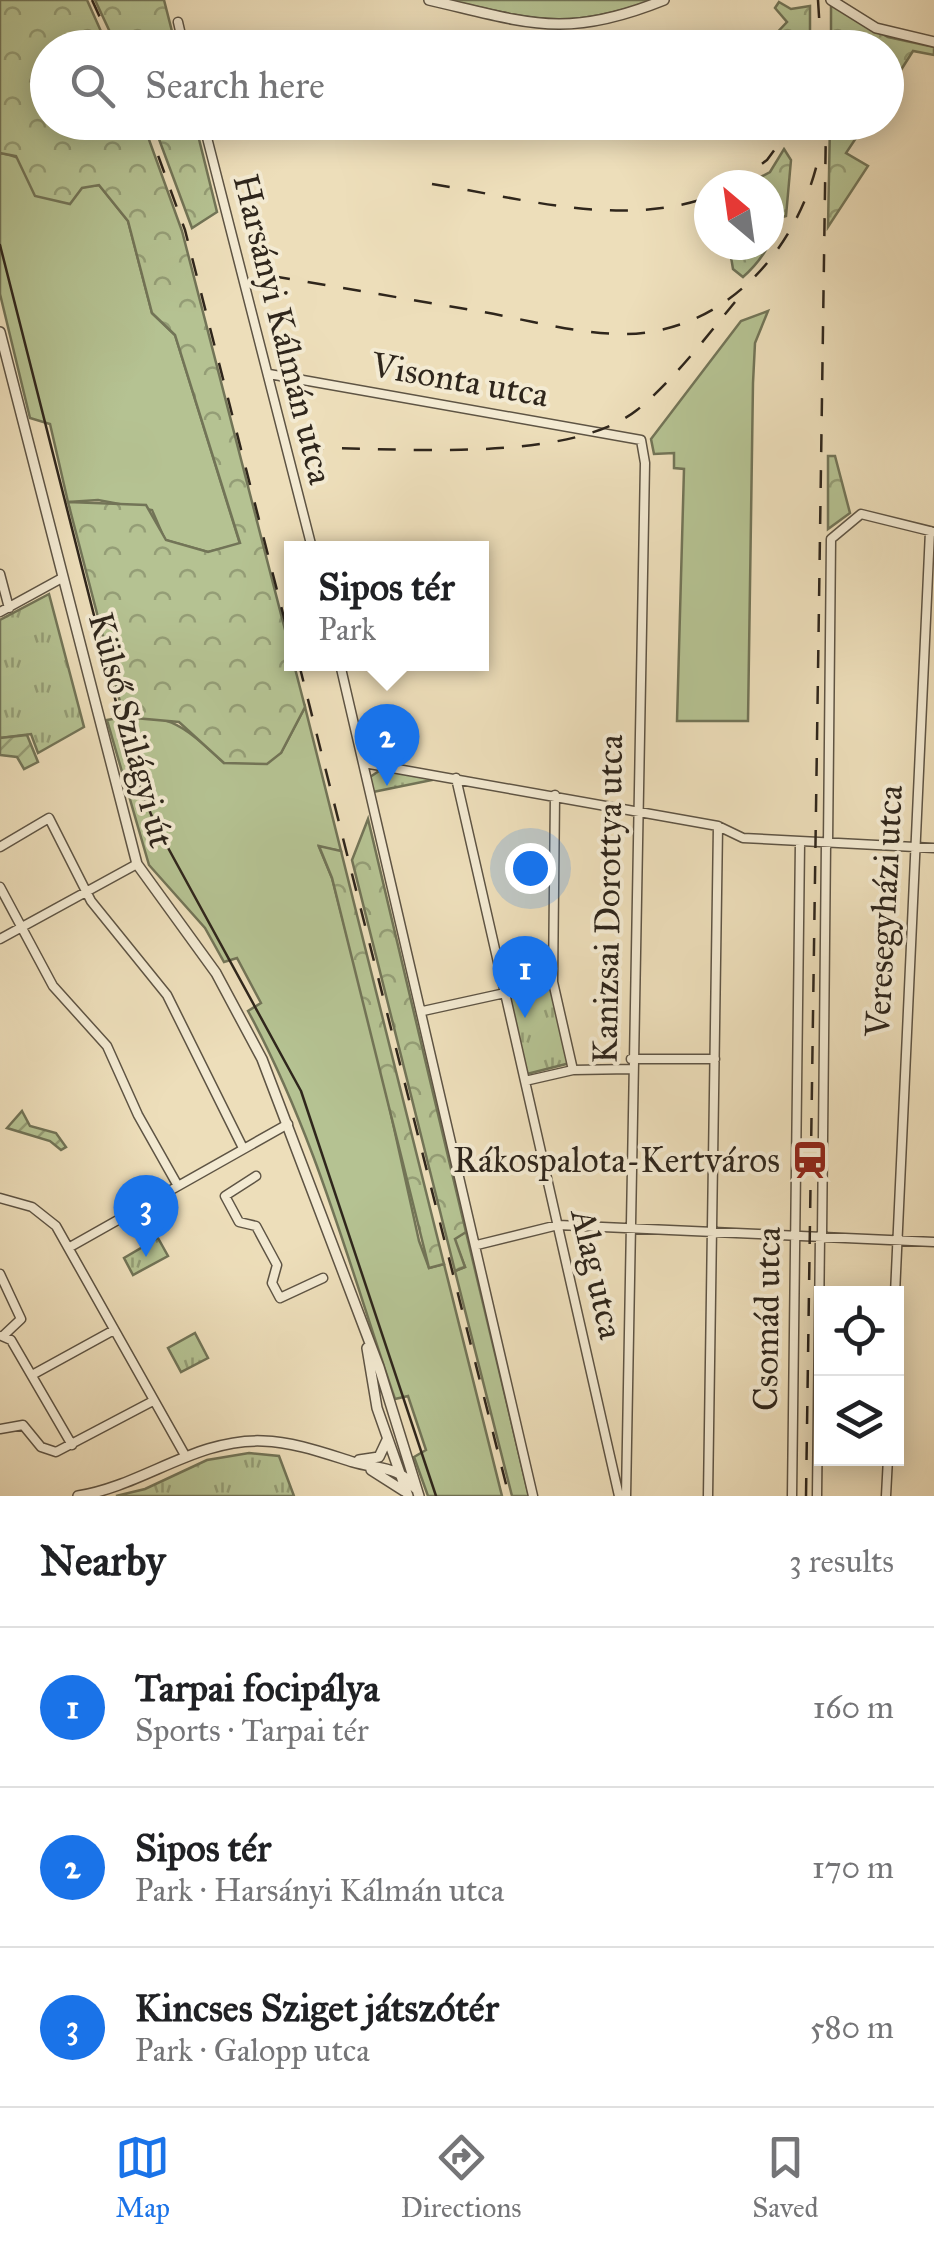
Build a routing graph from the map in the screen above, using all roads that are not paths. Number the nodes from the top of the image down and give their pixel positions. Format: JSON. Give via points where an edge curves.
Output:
{"nodes":[{"id":1,"x":429,"y":0,"type":"edge"},
{"id":2,"x":664,"y":0,"type":"edge"},
{"id":3,"x":832,"y":0,"type":"edge"},
{"id":4,"x":178,"y":22,"type":"dead end"},
{"id":5,"x":180,"y":30,"type":"edge"},
{"id":6,"x":884,"y":30,"type":"edge"},
{"id":7,"x":904,"y":35,"type":"edge"},
{"id":8,"x":934,"y":42,"type":"edge"},
{"id":9,"x":209,"y":140,"type":"edge"},
{"id":10,"x":0,"y":332,"type":"edge"},
{"id":11,"x":4,"y":367,"type":"edge"},
{"id":12,"x":269,"y":374,"type":"junction"},
{"id":13,"x":641,"y":440,"type":"joint"},
{"id":14,"x":932,"y":532,"type":"edge"},
{"id":15,"x":310,"y":541,"type":"edge"},
{"id":16,"x":0,"y":574,"type":"edge"},
{"id":17,"x":62,"y":578,"type":"junction"},
{"id":18,"x":4,"y":610,"type":"edge"},
{"id":19,"x":342,"y":671,"type":"edge"},
{"id":20,"x":364,"y":763,"type":"junction"},
{"id":21,"x":456,"y":778,"type":"junction"},
{"id":22,"x":556,"y":795,"type":"junction"},
{"id":23,"x":638,"y":811,"type":"junction"},
{"id":24,"x":718,"y":826,"type":"junction"},
{"id":25,"x":800,"y":842,"type":"junction"},
{"id":26,"x":827,"y":844,"type":"junction"},
{"id":27,"x":914,"y":847,"type":"junction"},
{"id":28,"x":0,"y":848,"type":"edge"},
{"id":29,"x":934,"y":848,"type":"edge"},
{"id":30,"x":136,"y":864,"type":"junction"},
{"id":31,"x":0,"y":887,"type":"edge"},
{"id":32,"x":86,"y":892,"type":"junction"},
{"id":33,"x":22,"y":927,"type":"junction"},
{"id":34,"x":0,"y":939,"type":"edge"},
{"id":35,"x":553,"y":982,"type":"junction"},
{"id":36,"x":504,"y":993,"type":"junction"},
{"id":37,"x":423,"y":1012,"type":"junction"},
{"id":38,"x":714,"y":1059,"type":"junction"},
{"id":39,"x":632,"y":1064,"type":"junction"},
{"id":40,"x":573,"y":1070,"type":"junction"},
{"id":41,"x":525,"y":1080,"type":"junction"},
{"id":42,"x":288,"y":1124,"type":"junction"},
{"id":43,"x":243,"y":1148,"type":"junction"},
{"id":44,"x":256,"y":1176,"type":"dead end"},
{"id":45,"x":178,"y":1186,"type":"junction"},
{"id":46,"x":0,"y":1198,"type":"edge"},
{"id":47,"x":558,"y":1226,"type":"junction"},
{"id":48,"x":630,"y":1228,"type":"junction"},
{"id":49,"x":712,"y":1232,"type":"junction"},
{"id":50,"x":796,"y":1235,"type":"junction"},
{"id":51,"x":821,"y":1236,"type":"junction"},
{"id":52,"x":898,"y":1240,"type":"junction"},
{"id":53,"x":934,"y":1242,"type":"edge"},
{"id":54,"x":477,"y":1245,"type":"junction"},
{"id":55,"x":70,"y":1246,"type":"junction"},
{"id":56,"x":0,"y":1274,"type":"edge"},
{"id":57,"x":323,"y":1278,"type":"dead end"},
{"id":58,"x":895,"y":1286,"type":"edge"},
{"id":59,"x":114,"y":1330,"type":"junction"},
{"id":60,"x":365,"y":1335,"type":"junction"},
{"id":61,"x":1,"y":1336,"type":"edge"},
{"id":62,"x":32,"y":1375,"type":"junction"},
{"id":63,"x":153,"y":1400,"type":"junction"},
{"id":64,"x":0,"y":1429,"type":"edge"},
{"id":65,"x":387,"y":1438,"type":"junction"},
{"id":66,"x":72,"y":1445,"type":"junction"},
{"id":67,"x":408,"y":1456,"type":"junction"},
{"id":68,"x":186,"y":1457,"type":"junction"},
{"id":69,"x":343,"y":1459,"type":"junction"},
{"id":70,"x":359,"y":1464,"type":"junction"},
{"id":71,"x":888,"y":1466,"type":"edge"},
{"id":72,"x":397,"y":1471,"type":"junction"},
{"id":73,"x":413,"y":1495,"type":"edge"},
{"id":74,"x":78,"y":1496,"type":"edge"},
{"id":75,"x":532,"y":1496,"type":"edge"},
{"id":76,"x":623,"y":1496,"type":"edge"},
{"id":77,"x":708,"y":1496,"type":"edge"},
{"id":78,"x":792,"y":1496,"type":"edge"},
{"id":79,"x":816,"y":1496,"type":"edge"},
{"id":80,"x":886,"y":1496,"type":"edge"}],
"edges":[{"from":1,"to":2,"type":"street","via":[[572,27]]},
{"from":3,"to":6,"type":"street"},
{"from":4,"to":5,"type":"street"},
{"from":7,"to":8,"type":"street"},
{"from":9,"to":12,"type":"street","name":"Harsányi Kálmán utca"},
{"from":10,"to":11,"type":"street","name":"Külső Szilágyi út"},
{"from":11,"to":17,"type":"street","name":"Külső Szilágyi út"},
{"from":12,"to":13,"type":"street","name":"Visonta utca"},
{"from":12,"to":15,"type":"street","name":"Harsányi Kálmán utca"},
{"from":13,"to":23,"type":"street","name":"Kanizsai Dorottya utca"},
{"from":14,"to":26,"type":"street","name":"Csomád utca","via":[[861,514],[832,538]]},
{"from":14,"to":27,"type":"street","name":"Veresegyházi utca"},
{"from":16,"to":18,"type":"street"},
{"from":17,"to":18,"type":"street"},
{"from":17,"to":30,"type":"street","name":"Külső Szilágyi út"},
{"from":19,"to":20,"type":"street"},
{"from":20,"to":21,"type":"street"},
{"from":20,"to":37,"type":"street"},
{"from":21,"to":22,"type":"street"},
{"from":21,"to":36,"type":"street"},
{"from":22,"to":23,"type":"street"},
{"from":22,"to":35,"type":"street"},
{"from":23,"to":24,"type":"street"},
{"from":23,"to":39,"type":"street","name":"Kanizsai Dorottya utca"},
{"from":24,"to":25,"type":"street","via":[[744,838]]},
{"from":24,"to":38,"type":"street"},
{"from":25,"to":26,"type":"street"},
{"from":25,"to":50,"type":"street","name":"Csomád utca"},
{"from":26,"to":27,"type":"street"},
{"from":26,"to":51,"type":"street","name":"Csomád utca"},
{"from":27,"to":29,"type":"street"},
{"from":27,"to":52,"type":"street","name":"Veresegyházi utca"},
{"from":28,"to":32,"type":"street","via":[[49,818]]},
{"from":30,"to":32,"type":"street"},
{"from":30,"to":42,"type":"street","name":"Külső Szilágyi út","via":[[224,986]]},
{"from":31,"to":33,"type":"street"},
{"from":32,"to":33,"type":"street"},
{"from":32,"to":43,"type":"street","via":[[167,995]]},
{"from":33,"to":34,"type":"street"},
{"from":33,"to":45,"type":"street","via":[[54,986],[110,1051]]},
{"from":35,"to":36,"type":"street"},
{"from":35,"to":40,"type":"street"},
{"from":36,"to":37,"type":"street"},
{"from":36,"to":41,"type":"street","name":"Alag utca"},
{"from":37,"to":54,"type":"street"},
{"from":38,"to":39,"type":"street"},
{"from":38,"to":49,"type":"street"},
{"from":39,"to":40,"type":"street"},
{"from":39,"to":48,"type":"street","name":"Kanizsai Dorottya utca"},
{"from":40,"to":41,"type":"street"},
{"from":41,"to":47,"type":"street","name":"Alag utca"},
{"from":42,"to":43,"type":"street"},
{"from":42,"to":60,"type":"street","name":"Külső Szilágyi út"},
{"from":43,"to":45,"type":"street"},
{"from":44,"to":57,"type":"street","via":[[224,1196],[239,1222],[256,1226],[277,1265],[272,1283],[280,1298]]},
{"from":45,"to":55,"type":"street"},
{"from":46,"to":55,"type":"street","via":[[41,1212]]},
{"from":47,"to":48,"type":"street"},
{"from":47,"to":54,"type":"street"},
{"from":47,"to":76,"type":"street","name":"Alag utca"},
{"from":48,"to":49,"type":"street"},
{"from":48,"to":76,"type":"street","name":"Kanizsai Dorottya utca"},
{"from":49,"to":50,"type":"street"},
{"from":49,"to":77,"type":"street"},
{"from":50,"to":51,"type":"street"},
{"from":50,"to":78,"type":"street","name":"Csomád utca"},
{"from":51,"to":52,"type":"street"},
{"from":51,"to":79,"type":"street","name":"Csomád utca"},
{"from":52,"to":53,"type":"street"},
{"from":52,"to":58,"type":"street","name":"Veresegyházi utca"},
{"from":54,"to":75,"type":"street"},
{"from":55,"to":59,"type":"street"},
{"from":56,"to":61,"type":"street","via":[[22,1319]]},
{"from":59,"to":62,"type":"street"},
{"from":59,"to":63,"type":"street"},
{"from":60,"to":65,"type":"street","name":"Külső Szilágyi út"},
{"from":60,"to":67,"type":"street","name":"Külső Szilágyi út"},
{"from":61,"to":62,"type":"street","via":[[12,1340]]},
{"from":62,"to":66,"type":"street"},
{"from":63,"to":66,"type":"street"},
{"from":63,"to":68,"type":"street"},
{"from":64,"to":66,"type":"street","via":[[22,1425],[50,1452]]},
{"from":65,"to":69,"type":"street","via":[[379,1456]]},
{"from":65,"to":72,"type":"street","name":"Külső Szilágyi út"},
{"from":67,"to":72,"type":"street"},
{"from":67,"to":73,"type":"street","name":"Külső Szilágyi út"},
{"from":68,"to":69,"type":"street","via":[[262,1441]]},
{"from":68,"to":74,"type":"street","via":[[121,1487]]},
{"from":69,"to":70,"type":"street"},
{"from":70,"to":72,"type":"street"},
{"from":70,"to":73,"type":"street"},
{"from":71,"to":80,"type":"street"},
{"from":72,"to":73,"type":"street"}]}
